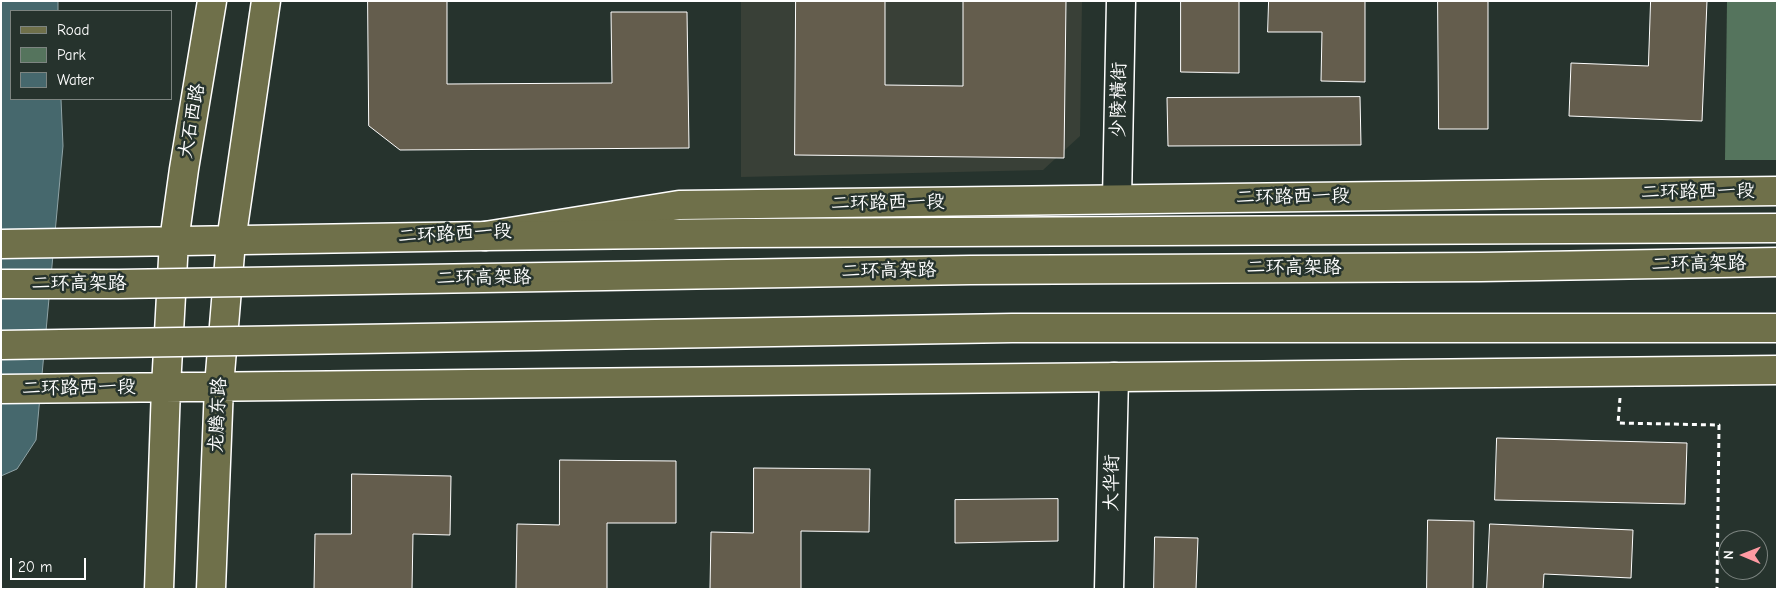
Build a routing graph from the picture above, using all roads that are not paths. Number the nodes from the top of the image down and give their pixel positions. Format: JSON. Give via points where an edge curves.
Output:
{"nodes":[{"id":1,"x":212,"y":1,"type":"edge"},
{"id":2,"x":266,"y":1,"type":"edge"},
{"id":3,"x":1121,"y":1,"type":"edge"},
{"id":4,"x":1777,"y":191,"type":"edge"},
{"id":5,"x":1118,"y":200,"type":"junction"},
{"id":6,"x":1777,"y":228,"type":"edge"},
{"id":7,"x":485,"y":236,"type":"junction"},
{"id":8,"x":174,"y":241,"type":"junction"},
{"id":9,"x":231,"y":241,"type":"junction"},
{"id":10,"x":1,"y":244,"type":"edge"},
{"id":11,"x":1777,"y":262,"type":"edge"},
{"id":12,"x":1,"y":284,"type":"edge"},
{"id":13,"x":1777,"y":328,"type":"edge"},
{"id":14,"x":1,"y":345,"type":"edge"},
{"id":15,"x":1777,"y":370,"type":"edge"},
{"id":16,"x":1114,"y":377,"type":"junction"},
{"id":17,"x":219,"y":386,"type":"junction"},
{"id":18,"x":166,"y":387,"type":"junction"},
{"id":19,"x":1,"y":389,"type":"edge"},
{"id":20,"x":158,"y":589,"type":"edge"},
{"id":21,"x":210,"y":589,"type":"edge"},
{"id":22,"x":1109,"y":589,"type":"edge"}],
"edges":[{"from":1,"to":8,"type":"main road","name":"大石西路"},
{"from":2,"to":9,"type":"main road"},
{"from":3,"to":5,"type":"street","name":"少陵横街"},
{"from":4,"to":5,"type":"main road","name":"二环路西一段"},
{"from":5,"to":7,"type":"main road","name":"二环路西一段","via":[[679,205]]},
{"from":6,"to":7,"type":"main road"},
{"from":7,"to":9,"type":"main road","name":"二环路西一段"},
{"from":8,"to":9,"type":"main road","name":"二环路西一段"},
{"from":8,"to":10,"type":"main road","name":"二环路西一段"},
{"from":8,"to":18,"type":"main road"},
{"from":9,"to":17,"type":"main road","name":"龙腾东路"},
{"from":11,"to":12,"type":"main road","name":"二环高架路","bridge":true},
{"from":13,"to":14,"type":"main road","bridge":true,"via":[[1012,328]]},
{"from":15,"to":16,"type":"main road","name":"二环路西一段"},
{"from":16,"to":17,"type":"main road","name":"二环路西一段"},
{"from":16,"to":22,"type":"street","name":"大华街"},
{"from":17,"to":18,"type":"main road","name":"二环路西一段"},
{"from":17,"to":21,"type":"main road","name":"龙腾东路"},
{"from":18,"to":19,"type":"main road","name":"二环路西一段"},
{"from":18,"to":20,"type":"main road"}]}
